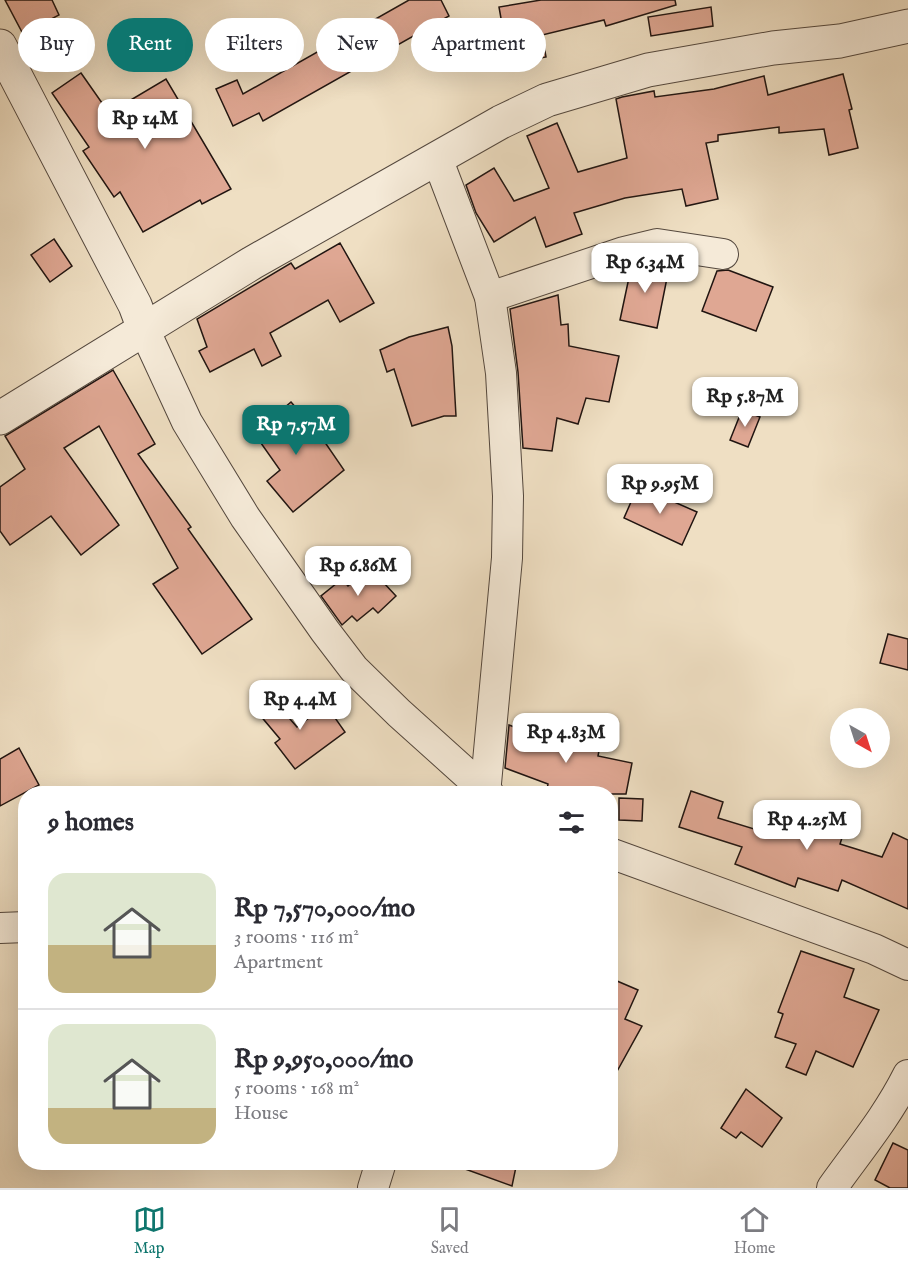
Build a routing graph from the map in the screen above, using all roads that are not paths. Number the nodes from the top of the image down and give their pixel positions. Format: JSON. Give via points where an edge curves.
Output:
{"nodes":[{"id":1,"x":908,"y":26,"type":"edge"},
{"id":2,"x":0,"y":46,"type":"edge"},
{"id":3,"x":437,"y":158,"type":"junction"},
{"id":4,"x":723,"y":254,"type":"dead end"},
{"id":5,"x":490,"y":297,"type":"junction"},
{"id":6,"x":144,"y":329,"type":"junction"},
{"id":7,"x":0,"y":418,"type":"edge"},
{"id":8,"x":479,"y":786,"type":"edge"},
{"id":9,"x":487,"y":786,"type":"edge"},
{"id":10,"x":618,"y":856,"type":"edge"},
{"id":11,"x":18,"y":927,"type":"edge"},
{"id":12,"x":0,"y":928,"type":"edge"},
{"id":13,"x":908,"y":964,"type":"edge"},
{"id":14,"x":908,"y":1075,"type":"edge"},
{"id":15,"x":379,"y":1170,"type":"edge"},
{"id":16,"x":374,"y":1188,"type":"edge"},
{"id":17,"x":832,"y":1188,"type":"edge"}],
"edges":[{"from":1,"to":3,"type":"street","via":[[840,41],[773,48],[648,70],[547,100]]},
{"from":2,"to":6,"type":"street"},
{"from":3,"to":5,"type":"street"},
{"from":3,"to":6,"type":"street"},
{"from":4,"to":5,"type":"street","via":[[657,244]]},
{"from":5,"to":9,"type":"street","via":[[501,373],[508,495],[507,558]]},
{"from":6,"to":7,"type":"street"},
{"from":6,"to":8,"type":"street","via":[[187,422],[244,517],[325,631],[354,669]]},
{"from":10,"to":13,"type":"street"},
{"from":11,"to":12,"type":"street"},
{"from":14,"to":17,"type":"street","via":[[865,1147]]},
{"from":15,"to":16,"type":"street"}]}
